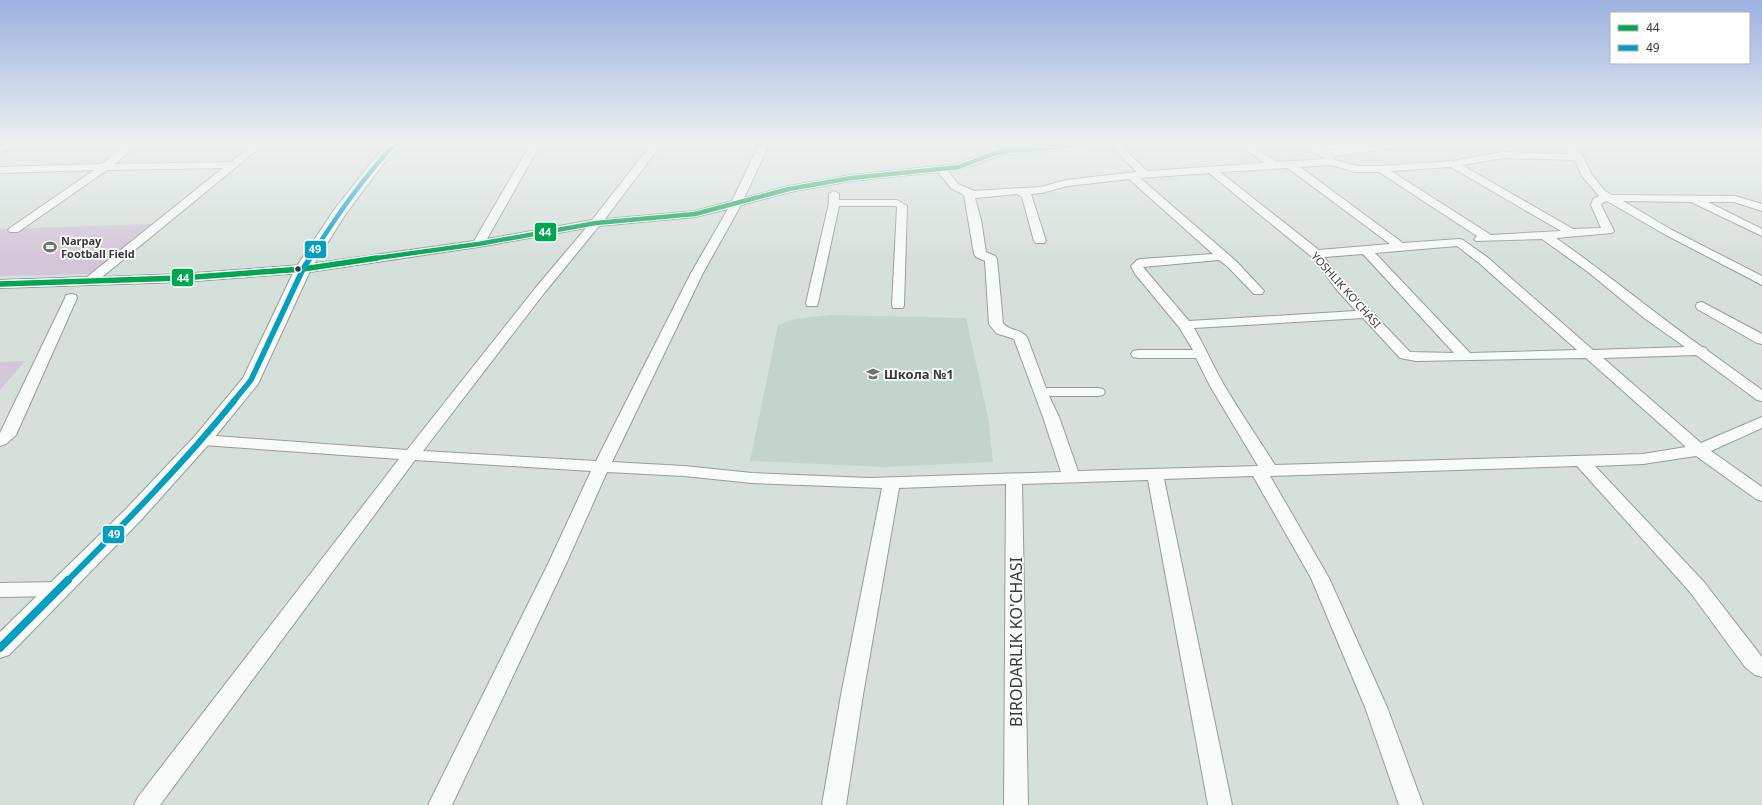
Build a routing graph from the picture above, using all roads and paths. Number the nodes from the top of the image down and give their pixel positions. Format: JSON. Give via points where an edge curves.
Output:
{"nodes":[{"id":1,"x":83,"y":183,"type":"edge"},
{"id":2,"x":212,"y":183,"type":"edge"},
{"id":3,"x":362,"y":183,"type":"edge"},
{"id":4,"x":513,"y":183,"type":"edge"},
{"id":5,"x":627,"y":183,"type":"edge"},
{"id":6,"x":746,"y":183,"type":"edge"},
{"id":7,"x":826,"y":183,"type":"edge"},
{"id":8,"x":835,"y":183,"type":"edge"},
{"id":9,"x":952,"y":183,"type":"edge"},
{"id":10,"x":1070,"y":183,"type":"edge"},
{"id":11,"x":1139,"y":183,"type":"edge"},
{"id":12,"x":1227,"y":183,"type":"edge"},
{"id":13,"x":1314,"y":183,"type":"edge"},
{"id":14,"x":1402,"y":183,"type":"edge"},
{"id":15,"x":1484,"y":183,"type":"edge"},
{"id":16,"x":1592,"y":183,"type":"edge"},
{"id":17,"x":1021,"y":192,"type":"junction"},
{"id":18,"x":972,"y":194,"type":"junction"},
{"id":19,"x":1762,"y":196,"type":"edge"},
{"id":20,"x":1609,"y":198,"type":"junction"},
{"id":21,"x":1691,"y":199,"type":"junction"},
{"id":22,"x":1735,"y":199,"type":"junction"},
{"id":23,"x":737,"y":202,"type":"junction"},
{"id":24,"x":834,"y":203,"type":"junction"},
{"id":25,"x":1762,"y":208,"type":"edge"},
{"id":26,"x":596,"y":223,"type":"junction"},
{"id":27,"x":14,"y":230,"type":"dead end"},
{"id":28,"x":1571,"y":232,"type":"junction"},
{"id":29,"x":1762,"y":233,"type":"edge"},
{"id":30,"x":1544,"y":235,"type":"junction"},
{"id":31,"x":1488,"y":238,"type":"junction"},
{"id":32,"x":1040,"y":241,"type":"dead end"},
{"id":33,"x":1459,"y":242,"type":"junction"},
{"id":34,"x":478,"y":244,"type":"junction"},
{"id":35,"x":1401,"y":246,"type":"junction"},
{"id":36,"x":1366,"y":250,"type":"junction"},
{"id":37,"x":1316,"y":254,"type":"junction"},
{"id":38,"x":1220,"y":256,"type":"junction"},
{"id":39,"x":303,"y":269,"type":"junction"},
{"id":40,"x":91,"y":280,"type":"junction"},
{"id":41,"x":1762,"y":282,"type":"edge"},
{"id":42,"x":0,"y":284,"type":"edge"},
{"id":43,"x":1258,"y":291,"type":"dead end"},
{"id":44,"x":71,"y":298,"type":"dead end"},
{"id":45,"x":812,"y":303,"type":"dead end"},
{"id":46,"x":898,"y":305,"type":"dead end"},
{"id":47,"x":1702,"y":306,"type":"dead end"},
{"id":48,"x":1366,"y":314,"type":"junction"},
{"id":49,"x":1185,"y":325,"type":"junction"},
{"id":50,"x":1762,"y":340,"type":"edge"},
{"id":51,"x":1701,"y":351,"type":"junction"},
{"id":52,"x":1138,"y":354,"type":"dead end"},
{"id":53,"x":1202,"y":354,"type":"junction"},
{"id":54,"x":1592,"y":355,"type":"junction"},
{"id":55,"x":1466,"y":357,"type":"junction"},
{"id":56,"x":1040,"y":392,"type":"junction"},
{"id":57,"x":1098,"y":392,"type":"dead end"},
{"id":58,"x":1762,"y":397,"type":"edge"},
{"id":59,"x":1762,"y":422,"type":"edge"},
{"id":60,"x":202,"y":440,"type":"junction"},
{"id":61,"x":0,"y":441,"type":"edge"},
{"id":62,"x":1698,"y":450,"type":"junction"},
{"id":63,"x":411,"y":456,"type":"junction"},
{"id":64,"x":1582,"y":462,"type":"junction"},
{"id":65,"x":601,"y":467,"type":"junction"},
{"id":66,"x":1264,"y":471,"type":"junction"},
{"id":67,"x":1155,"y":474,"type":"junction"},
{"id":68,"x":1071,"y":476,"type":"junction"},
{"id":69,"x":1014,"y":478,"type":"junction"},
{"id":70,"x":891,"y":483,"type":"junction"},
{"id":71,"x":1762,"y":495,"type":"edge"},
{"id":72,"x":58,"y":589,"type":"junction"},
{"id":73,"x":0,"y":590,"type":"edge"},
{"id":74,"x":0,"y":648,"type":"edge"},
{"id":75,"x":1762,"y":670,"type":"edge"},
{"id":76,"x":146,"y":805,"type":"edge"},
{"id":77,"x":440,"y":805,"type":"edge"},
{"id":78,"x":834,"y":805,"type":"edge"},
{"id":79,"x":1016,"y":805,"type":"edge"},
{"id":80,"x":1220,"y":805,"type":"edge"},
{"id":81,"x":1411,"y":805,"type":"edge"}],
"edges":[{"from":1,"to":27,"type":"street"},
{"from":2,"to":40,"type":"street"},
{"from":3,"to":39,"type":"main road","via":[[339,213]]},
{"from":4,"to":34,"type":"street"},
{"from":5,"to":26,"type":"street"},
{"from":6,"to":23,"type":"street"},
{"from":7,"to":23,"type":"street"},
{"from":8,"to":24,"type":"street"},
{"from":9,"to":18,"type":"street","via":[[963,192]]},
{"from":10,"to":17,"type":"street","via":[[1042,190]]},
{"from":11,"to":38,"type":"street"},
{"from":12,"to":37,"type":"street","name":"YOSHLIK KO'CHASI"},
{"from":13,"to":35,"type":"street"},
{"from":14,"to":31,"type":"street"},
{"from":15,"to":28,"type":"street"},
{"from":16,"to":20,"type":"street"},
{"from":17,"to":18,"type":"street"},
{"from":17,"to":32,"type":"street","via":[[1027,196]]},
{"from":18,"to":56,"type":"street","via":[[969,196],[980,254],[991,259],[993,269],[996,324],[1001,330],[1020,337]]},
{"from":19,"to":22,"type":"street"},
{"from":20,"to":21,"type":"street"},
{"from":20,"to":28,"type":"street","via":[[1599,199],[1596,205],[1608,231]]},
{"from":20,"to":41,"type":"street"},
{"from":21,"to":22,"type":"street"},
{"from":21,"to":29,"type":"street"},
{"from":22,"to":25,"type":"street"},
{"from":23,"to":26,"type":"street","via":[[695,214]]},
{"from":23,"to":65,"type":"street","via":[[697,273]]},
{"from":24,"to":45,"type":"street"},
{"from":24,"to":46,"type":"street","via":[[897,203],[902,206]]},
{"from":26,"to":34,"type":"street"},
{"from":26,"to":63,"type":"street"},
{"from":28,"to":30,"type":"street"},
{"from":30,"to":31,"type":"street"},
{"from":30,"to":51,"type":"street"},
{"from":31,"to":33,"type":"street"},
{"from":33,"to":35,"type":"street"},
{"from":33,"to":54,"type":"street"},
{"from":34,"to":39,"type":"street"},
{"from":35,"to":36,"type":"street"},
{"from":36,"to":37,"type":"street"},
{"from":36,"to":55,"type":"street"},
{"from":37,"to":48,"type":"street","name":"YOSHLIK KO'CHASI"},
{"from":38,"to":43,"type":"street","via":[[1232,264]]},
{"from":38,"to":49,"type":"street","via":[[1141,263],[1137,266]]},
{"from":39,"to":40,"type":"street","via":[[181,278]]},
{"from":39,"to":60,"type":"main road","via":[[251,380]]},
{"from":40,"to":42,"type":"street"},
{"from":44,"to":61,"type":"street","via":[[8,435]]},
{"from":47,"to":50,"type":"street"},
{"from":48,"to":49,"type":"street"},
{"from":48,"to":55,"type":"street","name":"YOSHLIK KO'CHASI","via":[[1405,355]]},
{"from":49,"to":53,"type":"street"},
{"from":51,"to":54,"type":"street"},
{"from":51,"to":58,"type":"street"},
{"from":52,"to":53,"type":"street"},
{"from":53,"to":66,"type":"street","via":[[1206,366]]},
{"from":54,"to":55,"type":"street"},
{"from":54,"to":62,"type":"street"},
{"from":56,"to":57,"type":"street"},
{"from":56,"to":68,"type":"street"},
{"from":59,"to":62,"type":"street"},
{"from":60,"to":63,"type":"street"},
{"from":60,"to":72,"type":"main road","via":[[134,514]]},
{"from":62,"to":64,"type":"street","via":[[1643,459]]},
{"from":62,"to":71,"type":"street"},
{"from":63,"to":65,"type":"street"},
{"from":63,"to":76,"type":"street"},
{"from":64,"to":66,"type":"street"},
{"from":64,"to":75,"type":"street","via":[[1697,587],[1752,661]]},
{"from":65,"to":70,"type":"street","via":[[684,471],[752,478]]},
{"from":65,"to":77,"type":"street"},
{"from":66,"to":67,"type":"street"},
{"from":66,"to":81,"type":"street","via":[[1320,578],[1376,707]]},
{"from":67,"to":68,"type":"street"},
{"from":67,"to":80,"type":"street"},
{"from":68,"to":69,"type":"street"},
{"from":69,"to":70,"type":"street"},
{"from":69,"to":79,"type":"street","name":"BIRODARLIK KO'CHASI"},
{"from":70,"to":78,"type":"street"},
{"from":72,"to":73,"type":"street"},
{"from":72,"to":74,"type":"main road"}]}
